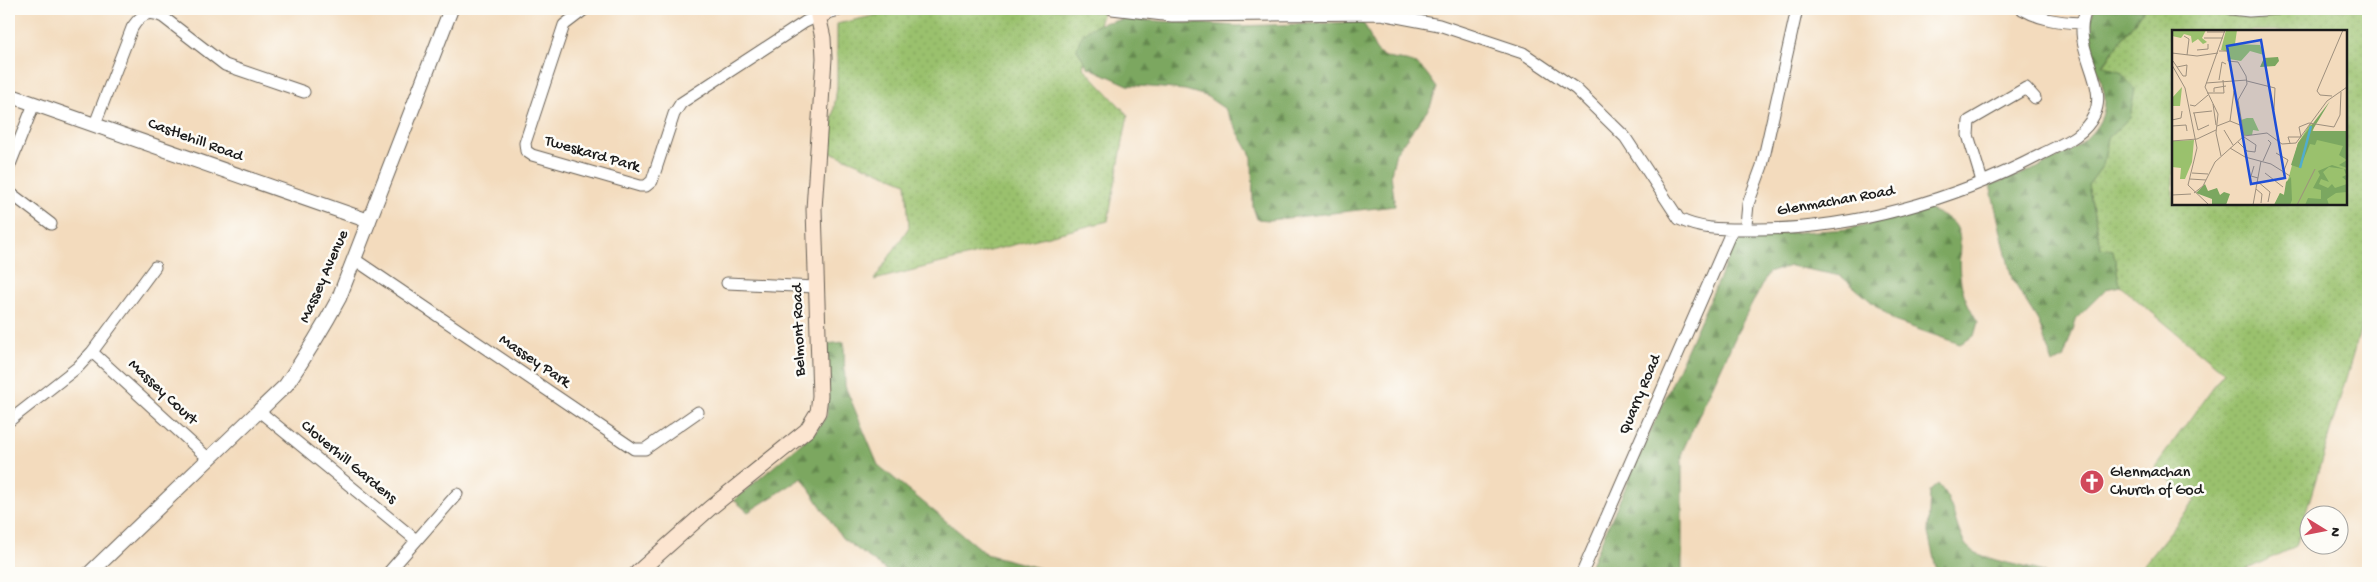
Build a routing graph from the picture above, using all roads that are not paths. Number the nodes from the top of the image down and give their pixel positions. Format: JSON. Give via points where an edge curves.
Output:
{"nodes":[{"id":1,"x":451,"y":9,"type":"edge"},
{"id":2,"x":585,"y":9,"type":"edge"},
{"id":3,"x":843,"y":9,"type":"edge"},
{"id":4,"x":1112,"y":9,"type":"edge"},
{"id":5,"x":1797,"y":9,"type":"edge"},
{"id":6,"x":2022,"y":9,"type":"edge"},
{"id":7,"x":2087,"y":9,"type":"edge"},
{"id":8,"x":2231,"y":9,"type":"edge"},
{"id":9,"x":2278,"y":9,"type":"edge"},
{"id":10,"x":821,"y":13,"type":"edge"},
{"id":11,"x":2081,"y":23,"type":"junction"},
{"id":12,"x":304,"y":92,"type":"dead end"},
{"id":13,"x":9,"y":95,"type":"edge"},
{"id":14,"x":2035,"y":98,"type":"dead end"},
{"id":15,"x":34,"y":104,"type":"junction"},
{"id":16,"x":95,"y":124,"type":"junction"},
{"id":17,"x":9,"y":167,"type":"edge"},
{"id":18,"x":1982,"y":181,"type":"junction"},
{"id":19,"x":9,"y":192,"type":"edge"},
{"id":20,"x":368,"y":221,"type":"junction"},
{"id":21,"x":51,"y":224,"type":"dead end"},
{"id":22,"x":1748,"y":229,"type":"junction"},
{"id":23,"x":1732,"y":230,"type":"junction"},
{"id":24,"x":354,"y":259,"type":"junction"},
{"id":25,"x":155,"y":267,"type":"dead end"},
{"id":26,"x":727,"y":284,"type":"dead end"},
{"id":27,"x":816,"y":287,"type":"junction"},
{"id":28,"x":92,"y":352,"type":"junction"},
{"id":29,"x":259,"y":411,"type":"junction"},
{"id":30,"x":698,"y":412,"type":"dead end"},
{"id":31,"x":9,"y":421,"type":"edge"},
{"id":32,"x":209,"y":459,"type":"junction"},
{"id":33,"x":457,"y":494,"type":"dead end"},
{"id":34,"x":416,"y":540,"type":"junction"},
{"id":35,"x":98,"y":571,"type":"edge"},
{"id":36,"x":388,"y":573,"type":"edge"},
{"id":37,"x":637,"y":573,"type":"edge"},
{"id":38,"x":1582,"y":573,"type":"edge"}],
"edges":[{"from":1,"to":20,"type":"street","name":"Massey Avenue"},
{"from":2,"to":10,"type":"street","name":"Tweskard Park","via":[[564,25],[524,143],[526,151],[640,186],[646,186],[652,180],[674,114],[681,103]]},
{"from":3,"to":10,"type":"street"},
{"from":4,"to":23,"type":"street","name":"Glenmachan Road","via":[[1172,16],[1381,14],[1439,24],[1516,50],[1576,89],[1624,137],[1679,219],[1700,227]]},
{"from":5,"to":22,"type":"street","via":[[1762,166],[1748,204]]},
{"from":6,"to":11,"type":"street","via":[[2056,22]]},
{"from":7,"to":11,"type":"street"},
{"from":8,"to":9,"type":"street"},
{"from":10,"to":27,"type":"main road","name":"Belmont Road","via":[[824,58],[814,202]]},
{"from":11,"to":18,"type":"street","name":"Glenmachan Road","via":[[2085,54],[2097,91],[2094,115],[2075,136],[2022,165]]},
{"from":12,"to":16,"type":"street","via":[[225,65],[163,17],[148,13],[138,18],[132,28]]},
{"from":13,"to":15,"type":"street","name":"Castlehill Road"},
{"from":14,"to":18,"type":"street","via":[[2026,88],[1970,121],[1968,135]]},
{"from":15,"to":16,"type":"street","name":"Castlehill Road"},
{"from":15,"to":17,"type":"street"},
{"from":16,"to":20,"type":"street","name":"Castlehill Road"},
{"from":18,"to":22,"type":"street","name":"Glenmachan Road","via":[[1889,212],[1814,226]]},
{"from":19,"to":21,"type":"street"},
{"from":20,"to":24,"type":"street","name":"Massey Avenue"},
{"from":22,"to":23,"type":"street","name":"Glenmachan Road"},
{"from":23,"to":38,"type":"street","name":"Quarry Road"},
{"from":24,"to":29,"type":"street","name":"Massey Avenue","via":[[339,298],[312,347],[286,385]]},
{"from":24,"to":30,"type":"street","name":"Massey Park","via":[[634,449],[645,449]]},
{"from":25,"to":28,"type":"street"},
{"from":26,"to":27,"type":"street"},
{"from":27,"to":37,"type":"main road","name":"Belmont Road","via":[[820,396],[814,421]]},
{"from":28,"to":31,"type":"street","via":[[78,367]]},
{"from":28,"to":32,"type":"street","name":"Massey Court"},
{"from":29,"to":32,"type":"street","name":"Massey Avenue"},
{"from":29,"to":34,"type":"street","name":"Cloverhill Gardens"},
{"from":32,"to":35,"type":"street","name":"Massey Avenue"},
{"from":33,"to":34,"type":"street"},
{"from":34,"to":36,"type":"street"}]}
